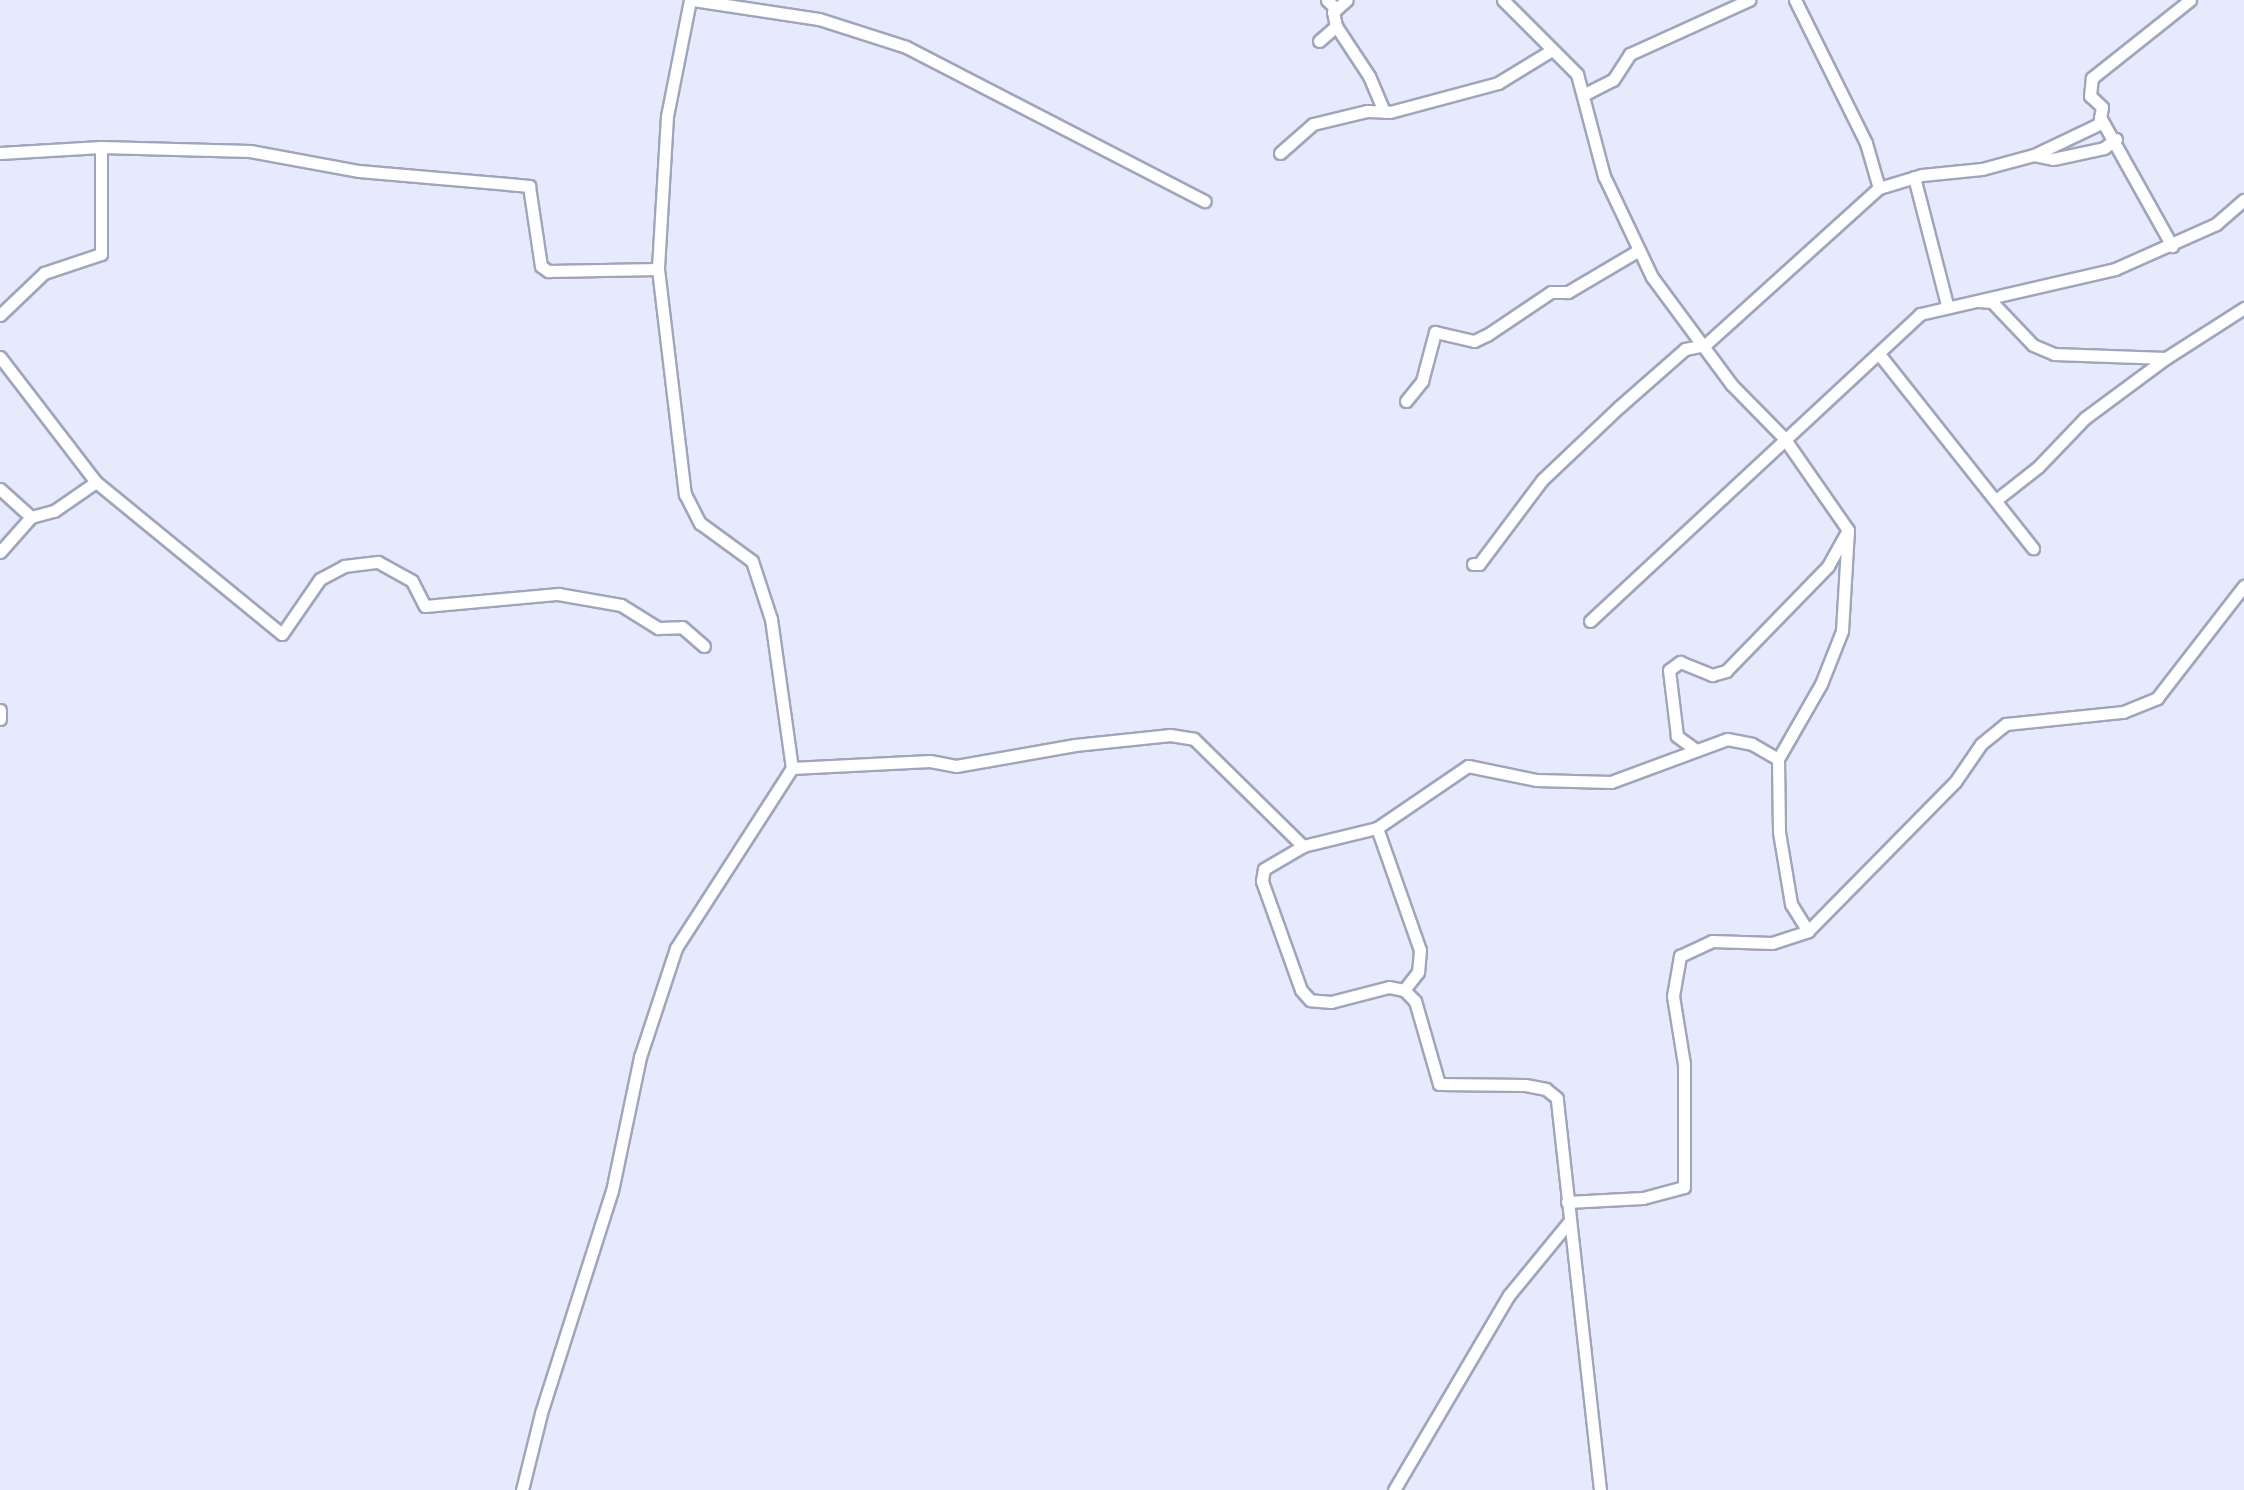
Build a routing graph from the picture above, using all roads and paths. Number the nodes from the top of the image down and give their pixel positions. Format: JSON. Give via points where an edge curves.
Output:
{"nodes":[{"id":1,"x":692,"y":0,"type":"edge"},
{"id":2,"x":1327,"y":0,"type":"edge"},
{"id":3,"x":1347,"y":0,"type":"edge"},
{"id":4,"x":1503,"y":0,"type":"edge"},
{"id":5,"x":1749,"y":0,"type":"edge"},
{"id":6,"x":1795,"y":0,"type":"edge"},
{"id":7,"x":2190,"y":0,"type":"edge"},
{"id":8,"x":1336,"y":9,"type":"junction"},
{"id":9,"x":1336,"y":26,"type":"junction"},
{"id":10,"x":1319,"y":41,"type":"dead end"},
{"id":11,"x":1552,"y":50,"type":"junction"},
{"id":12,"x":1585,"y":94,"type":"junction"},
{"id":13,"x":1384,"y":112,"type":"junction"},
{"id":14,"x":2100,"y":117,"type":"junction"},
{"id":15,"x":2116,"y":139,"type":"junction"},
{"id":16,"x":101,"y":147,"type":"junction"},
{"id":17,"x":0,"y":153,"type":"edge"},
{"id":18,"x":1280,"y":153,"type":"dead end"},
{"id":19,"x":2034,"y":155,"type":"junction"},
{"id":20,"x":1914,"y":177,"type":"junction"},
{"id":21,"x":1879,"y":188,"type":"junction"},
{"id":22,"x":2244,"y":200,"type":"edge"},
{"id":23,"x":1205,"y":201,"type":"dead end"},
{"id":24,"x":2172,"y":246,"type":"junction"},
{"id":25,"x":1639,"y":250,"type":"junction"},
{"id":26,"x":658,"y":269,"type":"junction"},
{"id":27,"x":1970,"y":300,"type":"junction"},
{"id":28,"x":1947,"y":305,"type":"junction"},
{"id":29,"x":2244,"y":308,"type":"edge"},
{"id":30,"x":0,"y":315,"type":"edge"},
{"id":31,"x":1705,"y":345,"type":"junction"},
{"id":32,"x":1879,"y":354,"type":"junction"},
{"id":33,"x":0,"y":357,"type":"edge"},
{"id":34,"x":2166,"y":358,"type":"junction"},
{"id":35,"x":1406,"y":401,"type":"dead end"},
{"id":36,"x":1784,"y":438,"type":"junction"},
{"id":37,"x":96,"y":482,"type":"junction"},
{"id":38,"x":0,"y":489,"type":"edge"},
{"id":39,"x":1996,"y":500,"type":"junction"},
{"id":40,"x":31,"y":517,"type":"junction"},
{"id":41,"x":1848,"y":530,"type":"junction"},
{"id":42,"x":2033,"y":548,"type":"dead end"},
{"id":43,"x":0,"y":552,"type":"edge"},
{"id":44,"x":1473,"y":564,"type":"dead end"},
{"id":45,"x":2244,"y":586,"type":"edge"},
{"id":46,"x":1590,"y":621,"type":"dead end"},
{"id":47,"x":704,"y":646,"type":"dead end"},
{"id":48,"x":0,"y":710,"type":"edge"},
{"id":49,"x":0,"y":719,"type":"edge"},
{"id":50,"x":1696,"y":750,"type":"junction"},
{"id":51,"x":1778,"y":759,"type":"junction"},
{"id":52,"x":792,"y":768,"type":"junction"},
{"id":53,"x":1377,"y":828,"type":"junction"},
{"id":54,"x":1303,"y":846,"type":"junction"},
{"id":55,"x":1808,"y":931,"type":"junction"},
{"id":56,"x":1404,"y":990,"type":"junction"},
{"id":57,"x":1567,"y":1202,"type":"junction"},
{"id":58,"x":1569,"y":1222,"type":"junction"},
{"id":59,"x":522,"y":1490,"type":"edge"},
{"id":60,"x":1394,"y":1490,"type":"edge"},
{"id":61,"x":1600,"y":1490,"type":"edge"}],
"edges":[{"from":1,"to":23,"type":"street","via":[[819,19],[906,47]]},
{"from":1,"to":26,"type":"street","via":[[667,116]]},
{"from":2,"to":8,"type":"street"},
{"from":3,"to":8,"type":"street"},
{"from":4,"to":11,"type":"street"},
{"from":5,"to":12,"type":"street","via":[[1630,54],[1613,80]]},
{"from":6,"to":21,"type":"street","via":[[1866,143]]},
{"from":7,"to":14,"type":"street","via":[[2092,78],[2090,96],[2102,107]]},
{"from":8,"to":9,"type":"street"},
{"from":9,"to":10,"type":"street"},
{"from":9,"to":13,"type":"street","via":[[1369,76]]},
{"from":11,"to":12,"type":"street","via":[[1577,74]]},
{"from":11,"to":13,"type":"street","via":[[1498,83]]},
{"from":12,"to":25,"type":"street","via":[[1604,176]]},
{"from":13,"to":18,"type":"street","via":[[1313,124]]},
{"from":14,"to":15,"type":"street"},
{"from":14,"to":19,"type":"street","via":[[2099,124]]},
{"from":15,"to":19,"type":"street","via":[[2104,148],[2053,159]]},
{"from":15,"to":24,"type":"street"},
{"from":16,"to":17,"type":"street"},
{"from":16,"to":26,"type":"street","via":[[250,151],[359,171],[529,186],[541,266],[548,271]]},
{"from":16,"to":30,"type":"street","via":[[101,254],[44,273]]},
{"from":19,"to":20,"type":"street","via":[[1982,169]]},
{"from":20,"to":21,"type":"street"},
{"from":20,"to":28,"type":"street"},
{"from":21,"to":31,"type":"street"},
{"from":22,"to":24,"type":"street","via":[[2216,224]]},
{"from":24,"to":27,"type":"street","via":[[2115,269]]},
{"from":25,"to":31,"type":"street","via":[[1652,277]]},
{"from":25,"to":35,"type":"street","via":[[1568,292],[1551,292],[1474,341],[1435,332],[1422,381]]},
{"from":26,"to":52,"type":"street","via":[[685,494],[700,523],[738,547],[756,571],[771,619],[771,648]]},
{"from":27,"to":28,"type":"street"},
{"from":27,"to":34,"type":"street","via":[[1992,302],[2033,345],[2054,354]]},
{"from":28,"to":32,"type":"street","via":[[1920,314]]},
{"from":29,"to":34,"type":"street"},
{"from":31,"to":36,"type":"street","via":[[1732,385]]},
{"from":31,"to":44,"type":"street","via":[[1685,349],[1619,407],[1542,480],[1479,564]]},
{"from":32,"to":36,"type":"street"},
{"from":32,"to":39,"type":"street"},
{"from":33,"to":37,"type":"street"},
{"from":34,"to":39,"type":"street","via":[[2085,418],[2038,467]]},
{"from":36,"to":41,"type":"street"},
{"from":36,"to":46,"type":"street","via":[[1744,482]]},
{"from":37,"to":40,"type":"street","via":[[54,511]]},
{"from":37,"to":47,"type":"street","via":[[282,634],[320,579],[344,566],[378,562],[412,581],[425,606],[558,594],[621,605],[658,628],[682,627]]},
{"from":38,"to":40,"type":"street"},
{"from":39,"to":42,"type":"street"},
{"from":40,"to":43,"type":"street"},
{"from":41,"to":50,"type":"street","via":[[1828,566],[1726,671],[1712,675],[1680,662],[1669,670],[1677,736]]},
{"from":41,"to":51,"type":"street","via":[[1842,631],[1821,684]]},
{"from":45,"to":55,"type":"street","via":[[2157,698],[2123,712],[2006,724],[1981,744],[1955,782]]},
{"from":48,"to":49,"type":"street"},
{"from":50,"to":51,"type":"street","via":[[1727,739],[1742,740]]},
{"from":50,"to":53,"type":"street","via":[[1611,782],[1536,780],[1468,766]]},
{"from":51,"to":55,"type":"street","via":[[1779,832],[1791,904]]},
{"from":52,"to":54,"type":"street","via":[[930,761],[956,766],[1170,735],[1194,739]]},
{"from":52,"to":59,"type":"street","via":[[676,948],[640,1057],[612,1191]]},
{"from":53,"to":54,"type":"street"},
{"from":53,"to":56,"type":"street","via":[[1420,950],[1418,972]]},
{"from":54,"to":56,"type":"street","via":[[1264,869],[1262,881],[1301,990],[1317,1003],[1389,987]]},
{"from":55,"to":57,"type":"street","via":[[1772,943],[1712,941],[1680,956],[1673,996],[1684,1064],[1684,1187],[1643,1198]]},
{"from":56,"to":57,"type":"street","via":[[1415,1001],[1439,1084],[1525,1085],[1546,1089],[1557,1098]]},
{"from":57,"to":58,"type":"street"},
{"from":58,"to":60,"type":"street","via":[[1509,1295]]},
{"from":58,"to":61,"type":"street"}]}
